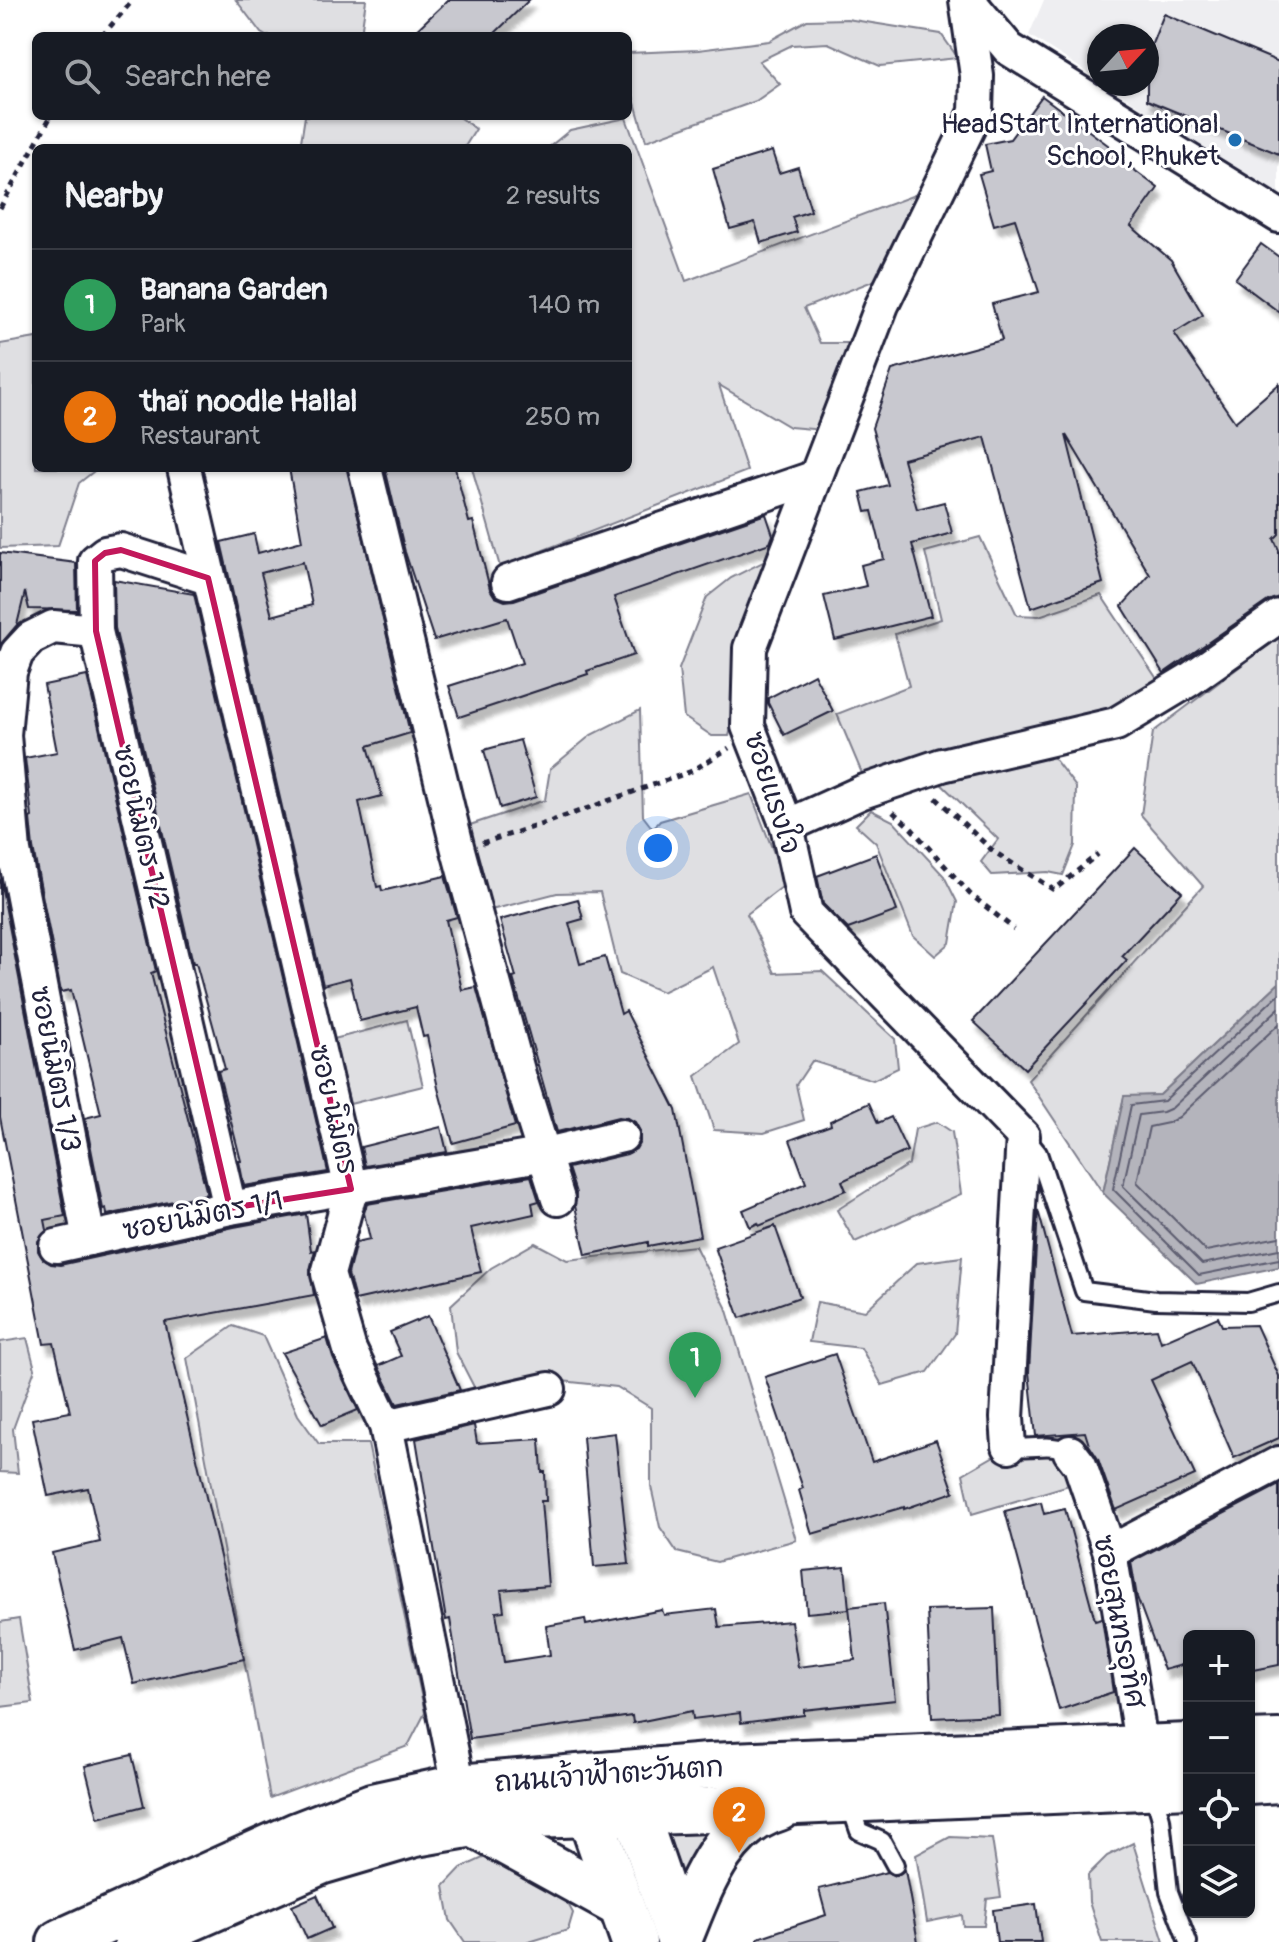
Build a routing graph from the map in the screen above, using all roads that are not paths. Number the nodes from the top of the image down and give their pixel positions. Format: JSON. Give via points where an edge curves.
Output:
{"nodes":[{"id":1,"x":967,"y":0,"type":"edge"},
{"id":2,"x":1279,"y":216,"type":"edge"},
{"id":3,"x":185,"y":472,"type":"edge"},
{"id":4,"x":366,"y":472,"type":"edge"},
{"id":5,"x":816,"y":477,"type":"junction"},
{"id":6,"x":208,"y":578,"type":"junction"},
{"id":7,"x":508,"y":582,"type":"dead end"},
{"id":8,"x":1279,"y":616,"type":"edge"},
{"id":9,"x":96,"y":631,"type":"junction"},
{"id":10,"x":787,"y":826,"type":"junction"},
{"id":11,"x":622,"y":1136,"type":"dead end"},
{"id":12,"x":1023,"y":1136,"type":"junction"},
{"id":13,"x":546,"y":1154,"type":"junction"},
{"id":14,"x":351,"y":1189,"type":"junction"},
{"id":15,"x":558,"y":1199,"type":"dead end"},
{"id":16,"x":230,"y":1208,"type":"junction"},
{"id":17,"x":89,"y":1239,"type":"junction"},
{"id":18,"x":56,"y":1246,"type":"dead end"},
{"id":19,"x":1279,"y":1293,"type":"edge"},
{"id":20,"x":549,"y":1389,"type":"dead end"},
{"id":21,"x":386,"y":1426,"type":"junction"},
{"id":22,"x":1009,"y":1446,"type":"joint"},
{"id":23,"x":1070,"y":1452,"type":"joint"},
{"id":24,"x":1279,"y":1463,"type":"edge"},
{"id":25,"x":1110,"y":1552,"type":"junction"},
{"id":26,"x":1279,"y":1742,"type":"edge"},
{"id":27,"x":1255,"y":1743,"type":"edge"},
{"id":28,"x":1183,"y":1752,"type":"edge"},
{"id":29,"x":1161,"y":1773,"type":"edge"},
{"id":30,"x":1279,"y":1780,"type":"edge"},
{"id":31,"x":1255,"y":1782,"type":"edge"},
{"id":32,"x":629,"y":1793,"type":"junction"},
{"id":33,"x":584,"y":1796,"type":"junction"},
{"id":34,"x":848,"y":1800,"type":"junction"},
{"id":35,"x":796,"y":1802,"type":"junction"},
{"id":36,"x":466,"y":1805,"type":"junction"},
{"id":37,"x":895,"y":1865,"type":"dead end"},
{"id":38,"x":627,"y":1924,"type":"edge"},
{"id":39,"x":196,"y":1930,"type":"edge"},
{"id":40,"x":679,"y":1941,"type":"edge"},
{"id":41,"x":60,"y":1942,"type":"edge"},
{"id":42,"x":137,"y":1942,"type":"edge"},
{"id":43,"x":1188,"y":1942,"type":"edge"}],
"edges":[{"from":1,"to":2,"type":"street","via":[[1009,49]]},
{"from":1,"to":5,"type":"street","name":"ซอยแรงใจ","via":[[976,112],[882,305]]},
{"from":3,"to":6,"type":"street","name":"ซอย นิมิตร"},
{"from":4,"to":13,"type":"street","via":[[458,850]]},
{"from":5,"to":7,"type":"street"},
{"from":5,"to":10,"type":"street","name":"ซอยแรงใจ","via":[[750,648],[748,726]]},
{"from":6,"to":9,"type":"street","name":"ซอยนิมิตร 1/2","via":[[121,550],[105,553],[95,561]]},
{"from":6,"to":14,"type":"street","name":"ซอย นิมิตร"},
{"from":8,"to":10,"type":"street","via":[[1116,724],[911,775]]},
{"from":9,"to":16,"type":"street","name":"ซอยนิมิตร 1/2"},
{"from":9,"to":17,"type":"street","name":"ซอยนิมิตร 1/3","via":[[53,627],[17,653],[4,735],[14,851]]},
{"from":10,"to":12,"type":"street","name":"ซอยแรงใจ","via":[[806,913]]},
{"from":11,"to":13,"type":"street","name":"ซอยนิมิตร 1/1"},
{"from":12,"to":19,"type":"lane","via":[[1038,1153],[1084,1291],[1156,1300],[1248,1302]]},
{"from":12,"to":22,"type":"street"},
{"from":13,"to":14,"type":"street","name":"ซอยนิมิตร 1/1"},
{"from":13,"to":15,"type":"street"},
{"from":14,"to":16,"type":"street","name":"ซอยนิมิตร 1/1"},
{"from":14,"to":21,"type":"street","name":"ซอย นิมิตร","via":[[328,1274],[350,1350]]},
{"from":16,"to":17,"type":"street","name":"ซอยนิมิตร 1/1"},
{"from":17,"to":18,"type":"street","name":"ซอยนิมิตร 1/1"},
{"from":20,"to":21,"type":"street"},
{"from":21,"to":36,"type":"street","name":"ซอย นิมิตร"},
{"from":22,"to":23,"type":"lane","via":[[1025,1450],[1056,1445]]},
{"from":23,"to":25,"type":"street","name":"ซอยสุนทรอุทิศ","via":[[1080,1465]]},
{"from":24,"to":25,"type":"street"},
{"from":25,"to":29,"type":"street","name":"ซอยสุนทรอุทิศ"},
{"from":26,"to":27,"type":"main road"},
{"from":28,"to":29,"type":"main road","name":"ถนนเจ้าฟ้าตะวันตก"},
{"from":29,"to":32,"type":"main road","name":"ถนนเจ้าฟ้าตะวันตก","via":[[708,1766]]},
{"from":29,"to":34,"type":"main road","name":"ถนนเจ้าฟ้าตะวันตก"},
{"from":29,"to":43,"type":"lane","via":[[1169,1892]]},
{"from":30,"to":31,"type":"main road"},
{"from":32,"to":33,"type":"main road","name":"ถนนเจ้าฟ้าตะวันตก"},
{"from":32,"to":35,"type":"main road","name":"ถนนเจ้าฟ้าตะวันตก","via":[[710,1810]]},
{"from":32,"to":40,"type":"main road"},
{"from":33,"to":36,"type":"main road","name":"ถนนเจ้าฟ้าตะวันตก","via":[[531,1816]]},
{"from":33,"to":38,"type":"main road"},
{"from":34,"to":35,"type":"main road","name":"ถนนเจ้าฟ้าตะวันตก"},
{"from":34,"to":37,"type":"lane","via":[[859,1831],[882,1841]]},
{"from":35,"to":40,"type":"main road","via":[[761,1813],[731,1834],[700,1888]]},
{"from":36,"to":38,"type":"main road"},
{"from":36,"to":39,"type":"main road","name":"ถนนเจ้าฟ้าตะวันตก","via":[[415,1834],[346,1853]]},
{"from":36,"to":41,"type":"main road","name":"ถนนเจ้าฟ้าตะวันตก","via":[[372,1806]]},
{"from":39,"to":42,"type":"main road","name":"ถนนเจ้าฟ้าตะวันตก"}]}
